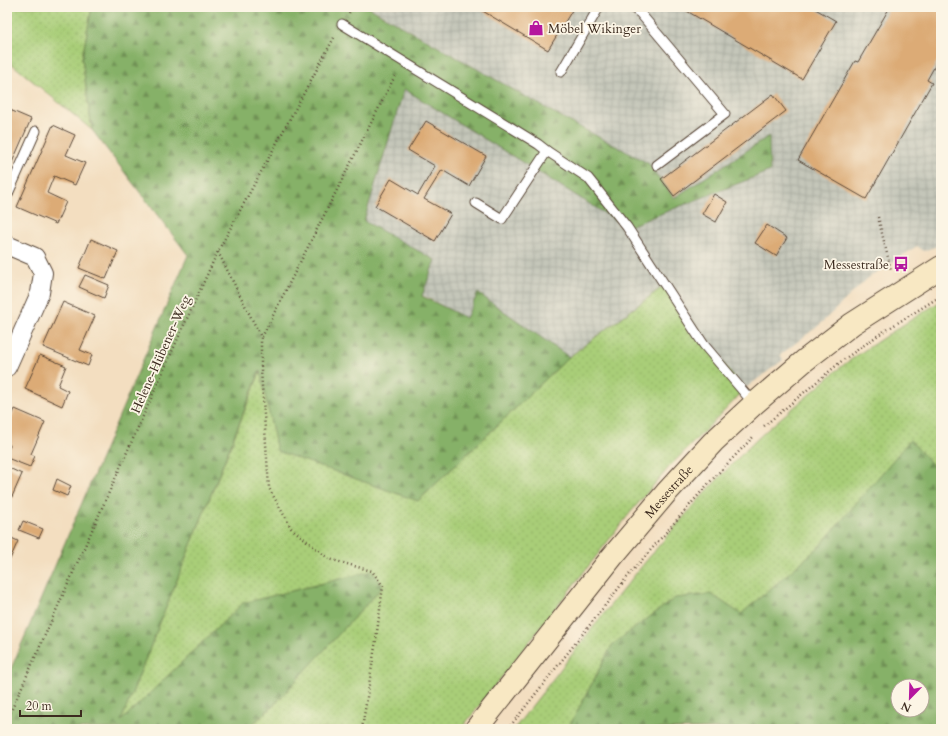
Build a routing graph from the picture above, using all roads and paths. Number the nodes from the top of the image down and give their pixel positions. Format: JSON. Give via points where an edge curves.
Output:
{"nodes":[{"id":1,"x":352,"y":7,"type":"edge"},
{"id":2,"x":449,"y":7,"type":"edge"},
{"id":3,"x":599,"y":7,"type":"edge"},
{"id":4,"x":631,"y":7,"type":"edge"},
{"id":5,"x":457,"y":12,"type":"dead end"},
{"id":6,"x":342,"y":24,"type":"junction"},
{"id":7,"x":402,"y":61,"type":"junction"},
{"id":8,"x":561,"y":72,"type":"dead end"},
{"id":9,"x":36,"y":131,"type":"dead end"},
{"id":10,"x":547,"y":151,"type":"junction"},
{"id":11,"x":657,"y":165,"type":"dead end"},
{"id":12,"x":7,"y":196,"type":"edge"},
{"id":13,"x":476,"y":203,"type":"dead end"},
{"id":14,"x":878,"y":217,"type":"dead end"},
{"id":15,"x":7,"y":245,"type":"edge"},
{"id":16,"x":218,"y":252,"type":"junction"},
{"id":17,"x":941,"y":267,"type":"edge"},
{"id":18,"x":891,"y":270,"type":"dead end"},
{"id":19,"x":941,"y":296,"type":"edge"},
{"id":20,"x":261,"y":337,"type":"junction"},
{"id":21,"x":7,"y":367,"type":"edge"},
{"id":22,"x":754,"y":404,"type":"junction"},
{"id":23,"x":764,"y":426,"type":"dead end"},
{"id":24,"x":758,"y":432,"type":"dead end"},
{"id":25,"x":7,"y":720,"type":"edge"},
{"id":26,"x":362,"y":729,"type":"edge"},
{"id":27,"x":476,"y":729,"type":"edge"},
{"id":28,"x":508,"y":729,"type":"edge"}],
"edges":[{"from":1,"to":6,"type":"path","name":"Helene-Hübener-Weg"},
{"from":2,"to":5,"type":"path"},
{"from":3,"to":8,"type":"lane"},
{"from":4,"to":11,"type":"lane","via":[[640,12],[725,114]]},
{"from":6,"to":7,"type":"lane"},
{"from":6,"to":16,"type":"path","name":"Helene-Hübener-Weg"},
{"from":7,"to":10,"type":"lane"},
{"from":7,"to":20,"type":"path"},
{"from":9,"to":12,"type":"lane"},
{"from":10,"to":13,"type":"lane","via":[[502,219]]},
{"from":10,"to":22,"type":"lane","via":[[588,178],[627,227],[704,345]]},
{"from":14,"to":18,"type":"path"},
{"from":15,"to":21,"type":"street","via":[[35,258],[43,273],[40,293]]},
{"from":16,"to":20,"type":"path"},
{"from":16,"to":25,"type":"path","name":"Helene-Hübener-Weg"},
{"from":17,"to":22,"type":"main road","name":"Messestraße","via":[[852,324]]},
{"from":19,"to":23,"type":"path","via":[[843,360]]},
{"from":20,"to":26,"type":"path","via":[[269,488],[291,528],[329,559],[372,571],[383,586]]},
{"from":22,"to":27,"type":"main road","name":"Messestraße","via":[[713,442],[666,493],[607,563]]},
{"from":24,"to":28,"type":"path","via":[[708,484],[630,575]]}]}
